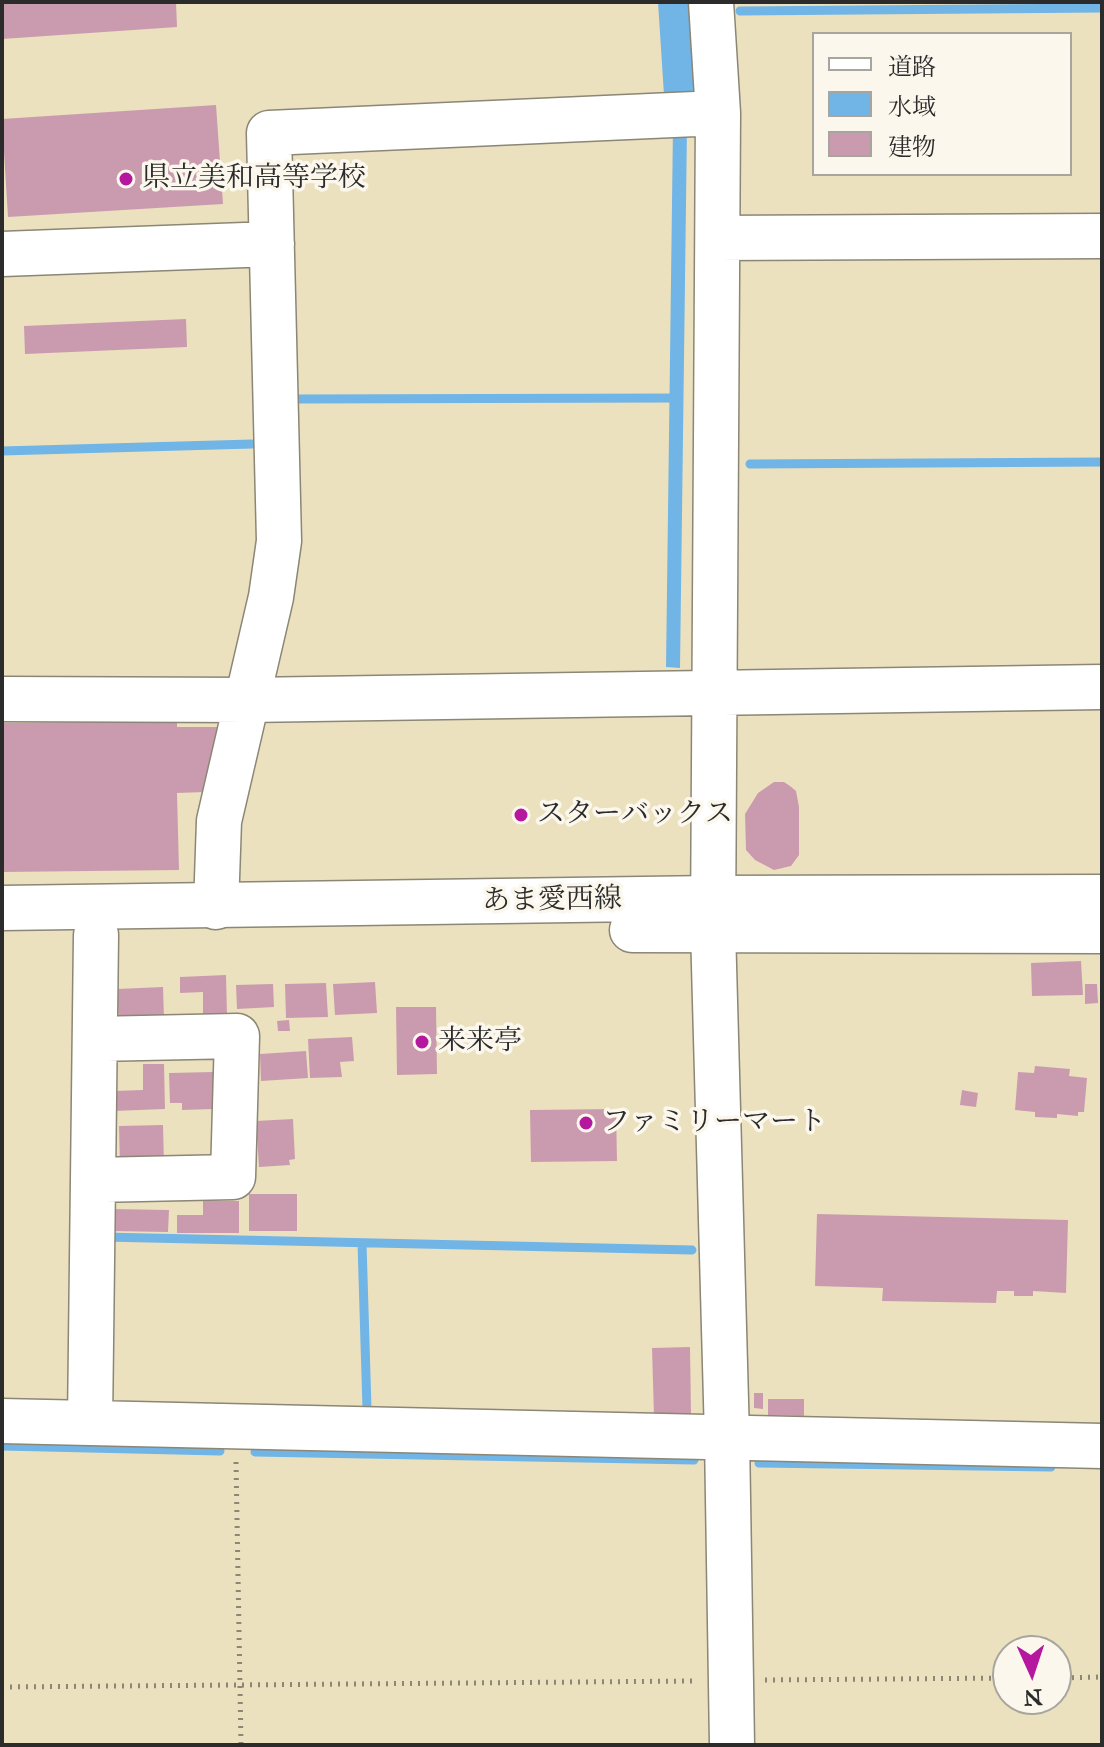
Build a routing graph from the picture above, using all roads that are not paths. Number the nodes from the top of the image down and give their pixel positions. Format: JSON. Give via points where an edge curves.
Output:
{"nodes":[{"id":1,"x":711,"y":2,"type":"edge"},
{"id":2,"x":718,"y":113,"type":"junction"},
{"id":3,"x":1102,"y":236,"type":"edge"},
{"id":4,"x":718,"y":238,"type":"junction"},
{"id":5,"x":272,"y":244,"type":"junction"},
{"id":6,"x":2,"y":254,"type":"edge"},
{"id":7,"x":1102,"y":687,"type":"edge"},
{"id":8,"x":714,"y":693,"type":"junction"},
{"id":9,"x":2,"y":699,"type":"edge"},
{"id":10,"x":247,"y":700,"type":"junction"},
{"id":11,"x":1102,"y":897,"type":"edge"},
{"id":12,"x":216,"y":907,"type":"junction"},
{"id":13,"x":2,"y":908,"type":"edge"},
{"id":14,"x":713,"y":914,"type":"junction"},
{"id":15,"x":1102,"y":931,"type":"edge"},
{"id":16,"x":96,"y":935,"type":"junction"},
{"id":17,"x":2,"y":936,"type":"edge"},
{"id":18,"x":95,"y":1039,"type":"junction"},
{"id":19,"x":94,"y":1180,"type":"junction"},
{"id":20,"x":2,"y":1421,"type":"edge"},
{"id":21,"x":90,"y":1423,"type":"junction"},
{"id":22,"x":727,"y":1437,"type":"junction"},
{"id":23,"x":1102,"y":1446,"type":"edge"},
{"id":24,"x":732,"y":1745,"type":"edge"}],
"edges":[{"from":1,"to":2,"type":"street"},
{"from":2,"to":4,"type":"street"},
{"from":2,"to":5,"type":"street","via":[[269,133]]},
{"from":3,"to":4,"type":"street"},
{"from":4,"to":8,"type":"street"},
{"from":5,"to":6,"type":"street"},
{"from":5,"to":10,"type":"street","via":[[279,541]]},
{"from":7,"to":8,"type":"street"},
{"from":8,"to":10,"type":"street"},
{"from":8,"to":14,"type":"street"},
{"from":9,"to":10,"type":"street"},
{"from":10,"to":12,"type":"street","via":[[219,821]]},
{"from":11,"to":14,"type":"street","name":"あま愛西線"},
{"from":12,"to":13,"type":"street","name":"あま愛西線"},
{"from":12,"to":14,"type":"street","name":"あま愛西線"},
{"from":14,"to":15,"type":"street","name":"あま愛西線"},
{"from":14,"to":16,"type":"street","name":"あま愛西線"},
{"from":14,"to":22,"type":"street"},
{"from":16,"to":17,"type":"street","name":"あま愛西線"},
{"from":16,"to":18,"type":"street"},
{"from":18,"to":19,"type":"street"},
{"from":18,"to":19,"type":"street","via":[[237,1036],[233,1177]]},
{"from":19,"to":21,"type":"street"},
{"from":20,"to":21,"type":"street"},
{"from":21,"to":22,"type":"street"},
{"from":22,"to":23,"type":"street"},
{"from":22,"to":24,"type":"street"}]}
